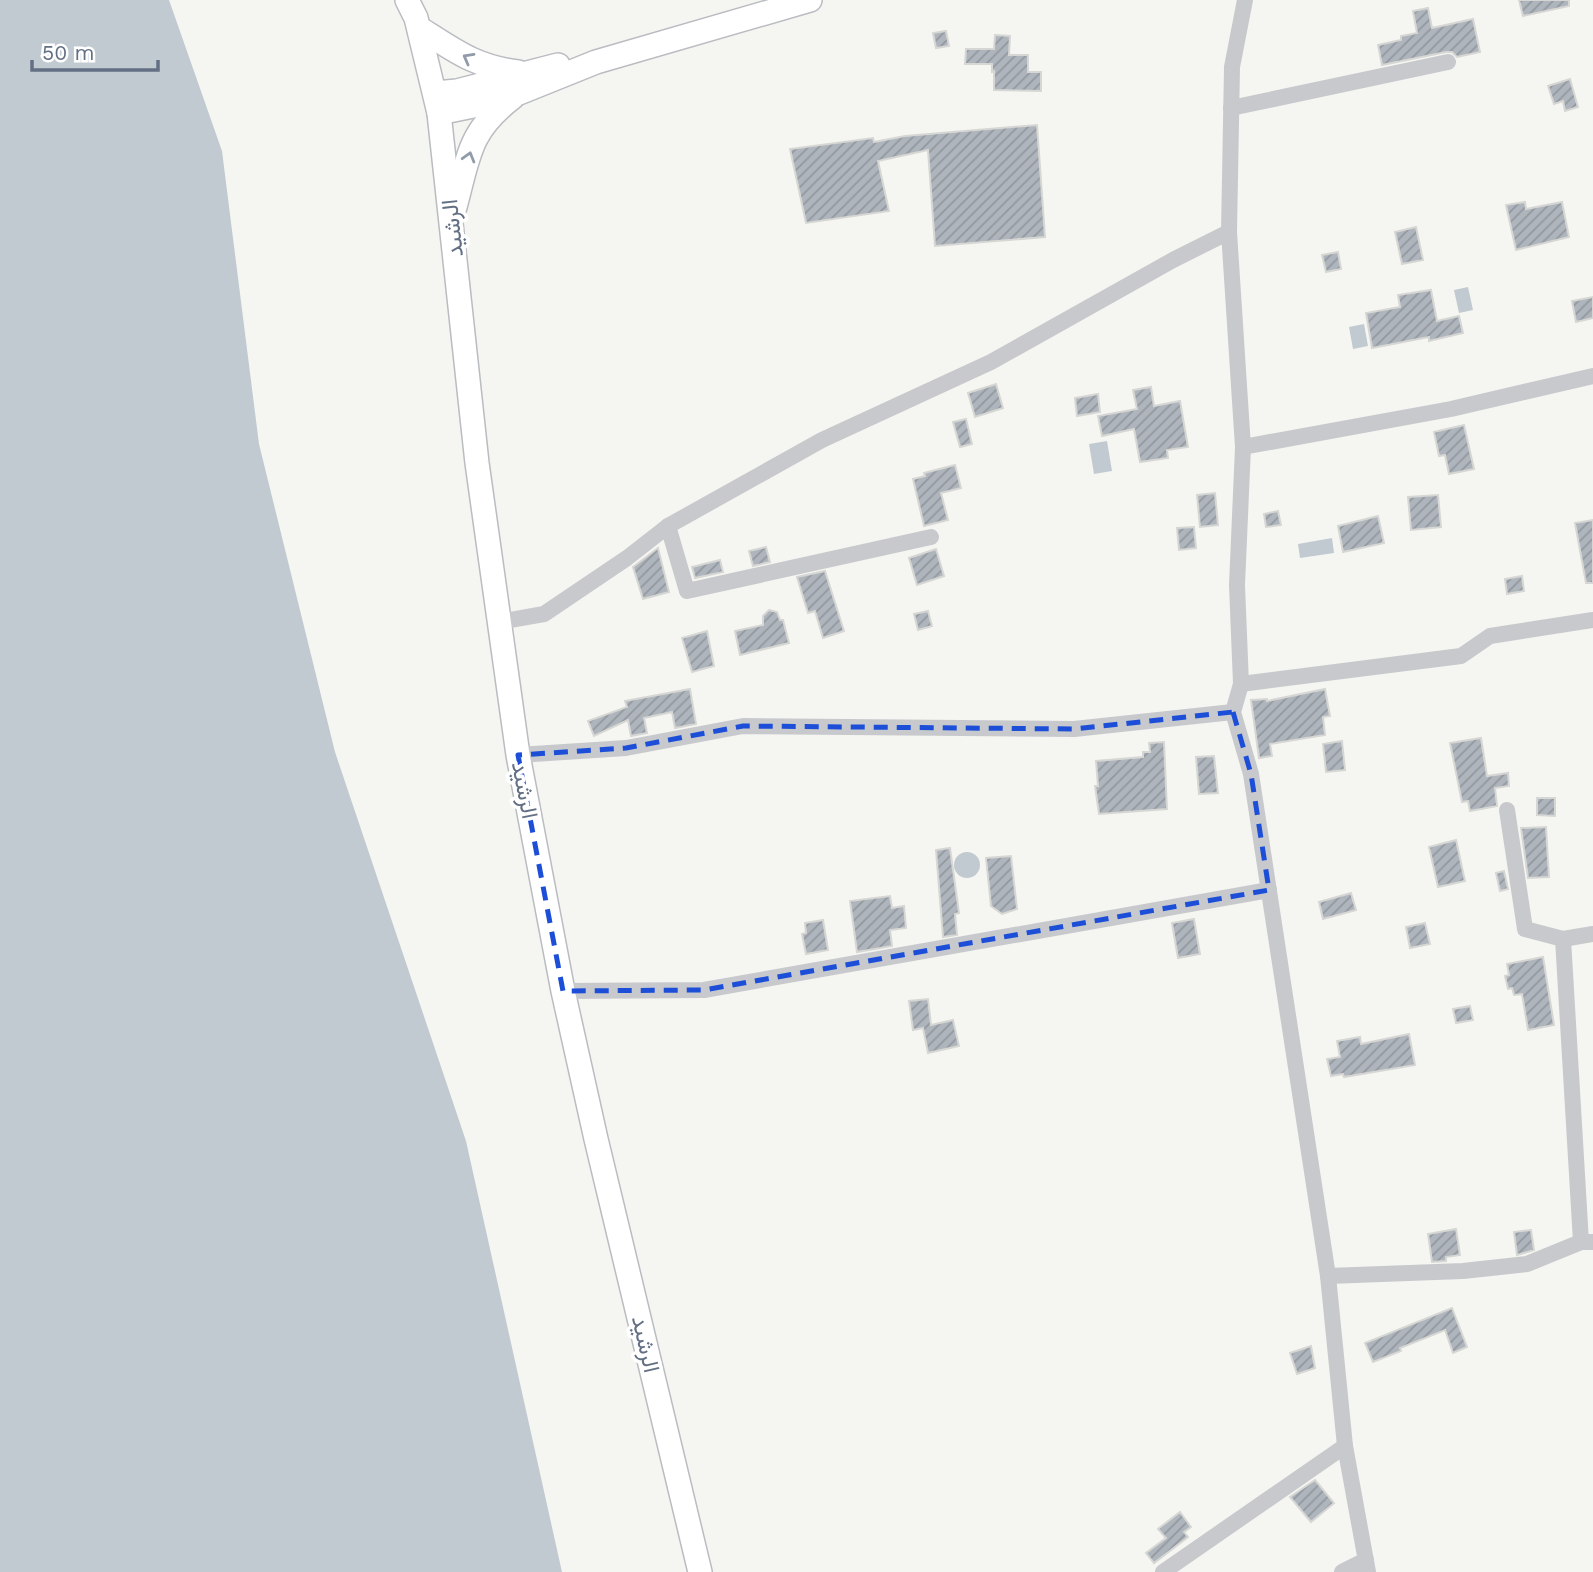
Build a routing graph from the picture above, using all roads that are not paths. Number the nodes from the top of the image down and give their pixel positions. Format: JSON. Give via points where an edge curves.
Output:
{"nodes":[{"id":1,"x":407,"y":0,"type":"edge"},
{"id":2,"x":810,"y":0,"type":"edge"},
{"id":3,"x":1245,"y":0,"type":"edge"},
{"id":4,"x":418,"y":28,"type":"junction"},
{"id":5,"x":1448,"y":62,"type":"dead end"},
{"id":6,"x":522,"y":83,"type":"junction"},
{"id":7,"x":437,"y":103,"type":"junction"},
{"id":8,"x":1231,"y":108,"type":"junction"},
{"id":9,"x":451,"y":223,"type":"junction"},
{"id":10,"x":1229,"y":232,"type":"junction"},
{"id":11,"x":1593,"y":376,"type":"edge"},
{"id":12,"x":1243,"y":447,"type":"junction"},
{"id":13,"x":668,"y":526,"type":"junction"},
{"id":14,"x":931,"y":537,"type":"dead end"},
{"id":15,"x":1593,"y":620,"type":"edge"},
{"id":16,"x":499,"y":622,"type":"junction"},
{"id":17,"x":1241,"y":684,"type":"junction"},
{"id":18,"x":1233,"y":712,"type":"junction"},
{"id":19,"x":518,"y":755,"type":"junction"},
{"id":20,"x":1507,"y":810,"type":"dead end"},
{"id":21,"x":1269,"y":890,"type":"junction"},
{"id":22,"x":1593,"y":934,"type":"edge"},
{"id":23,"x":1563,"y":939,"type":"junction"},
{"id":24,"x":564,"y":990,"type":"junction"},
{"id":25,"x":1587,"y":1242,"type":"edge"},
{"id":26,"x":1328,"y":1276,"type":"junction"},
{"id":27,"x":1345,"y":1446,"type":"junction"},
{"id":28,"x":1367,"y":1566,"type":"edge"},
{"id":29,"x":700,"y":1572,"type":"edge"},
{"id":30,"x":1163,"y":1572,"type":"edge"},
{"id":31,"x":1342,"y":1572,"type":"edge"}],
"edges":[{"from":1,"to":4,"type":"main road","name":"الرشيد"},
{"from":2,"to":6,"type":"main road"},
{"from":3,"to":8,"type":"street","via":[[1232,67]]},
{"from":6,"to":4,"type":"main road","one_way":true,"via":[[480,65]]},
{"from":4,"to":7,"type":"main road","name":"الرشيد"},
{"from":5,"to":8,"type":"street"},
{"from":6,"to":7,"type":"main road","via":[[457,91]]},
{"from":9,"to":6,"type":"main road","one_way":true,"via":[[475,136]]},
{"from":7,"to":9,"type":"main road","name":"الرشيد"},
{"from":8,"to":10,"type":"street"},
{"from":9,"to":16,"type":"main road","name":"الرشيد"},
{"from":10,"to":12,"type":"street"},
{"from":10,"to":13,"type":"street","via":[[991,362],[822,440]]},
{"from":11,"to":12,"type":"street","via":[[1451,409]]},
{"from":12,"to":17,"type":"street","via":[[1237,585]]},
{"from":13,"to":14,"type":"street","via":[[687,591]]},
{"from":13,"to":16,"type":"street","via":[[544,614]]},
{"from":15,"to":17,"type":"street","via":[[1490,636],[1461,656]]},
{"from":16,"to":19,"type":"main road","name":"الرشيد"},
{"from":17,"to":18,"type":"street"},
{"from":18,"to":19,"type":"street","via":[[1074,729],[743,726],[626,748]]},
{"from":18,"to":21,"type":"street","via":[[1251,774]]},
{"from":19,"to":24,"type":"main road","name":"الرشيد"},
{"from":20,"to":23,"type":"street","via":[[1525,929]]},
{"from":21,"to":24,"type":"street","via":[[704,990]]},
{"from":21,"to":26,"type":"street"},
{"from":22,"to":23,"type":"street"},
{"from":23,"to":25,"type":"street"},
{"from":24,"to":29,"type":"main road","name":"الرشيد"},
{"from":25,"to":26,"type":"street","via":[[1527,1264]]},
{"from":26,"to":27,"type":"street"},
{"from":27,"to":28,"type":"street"},
{"from":27,"to":30,"type":"street"},
{"from":28,"to":31,"type":"street"}]}
